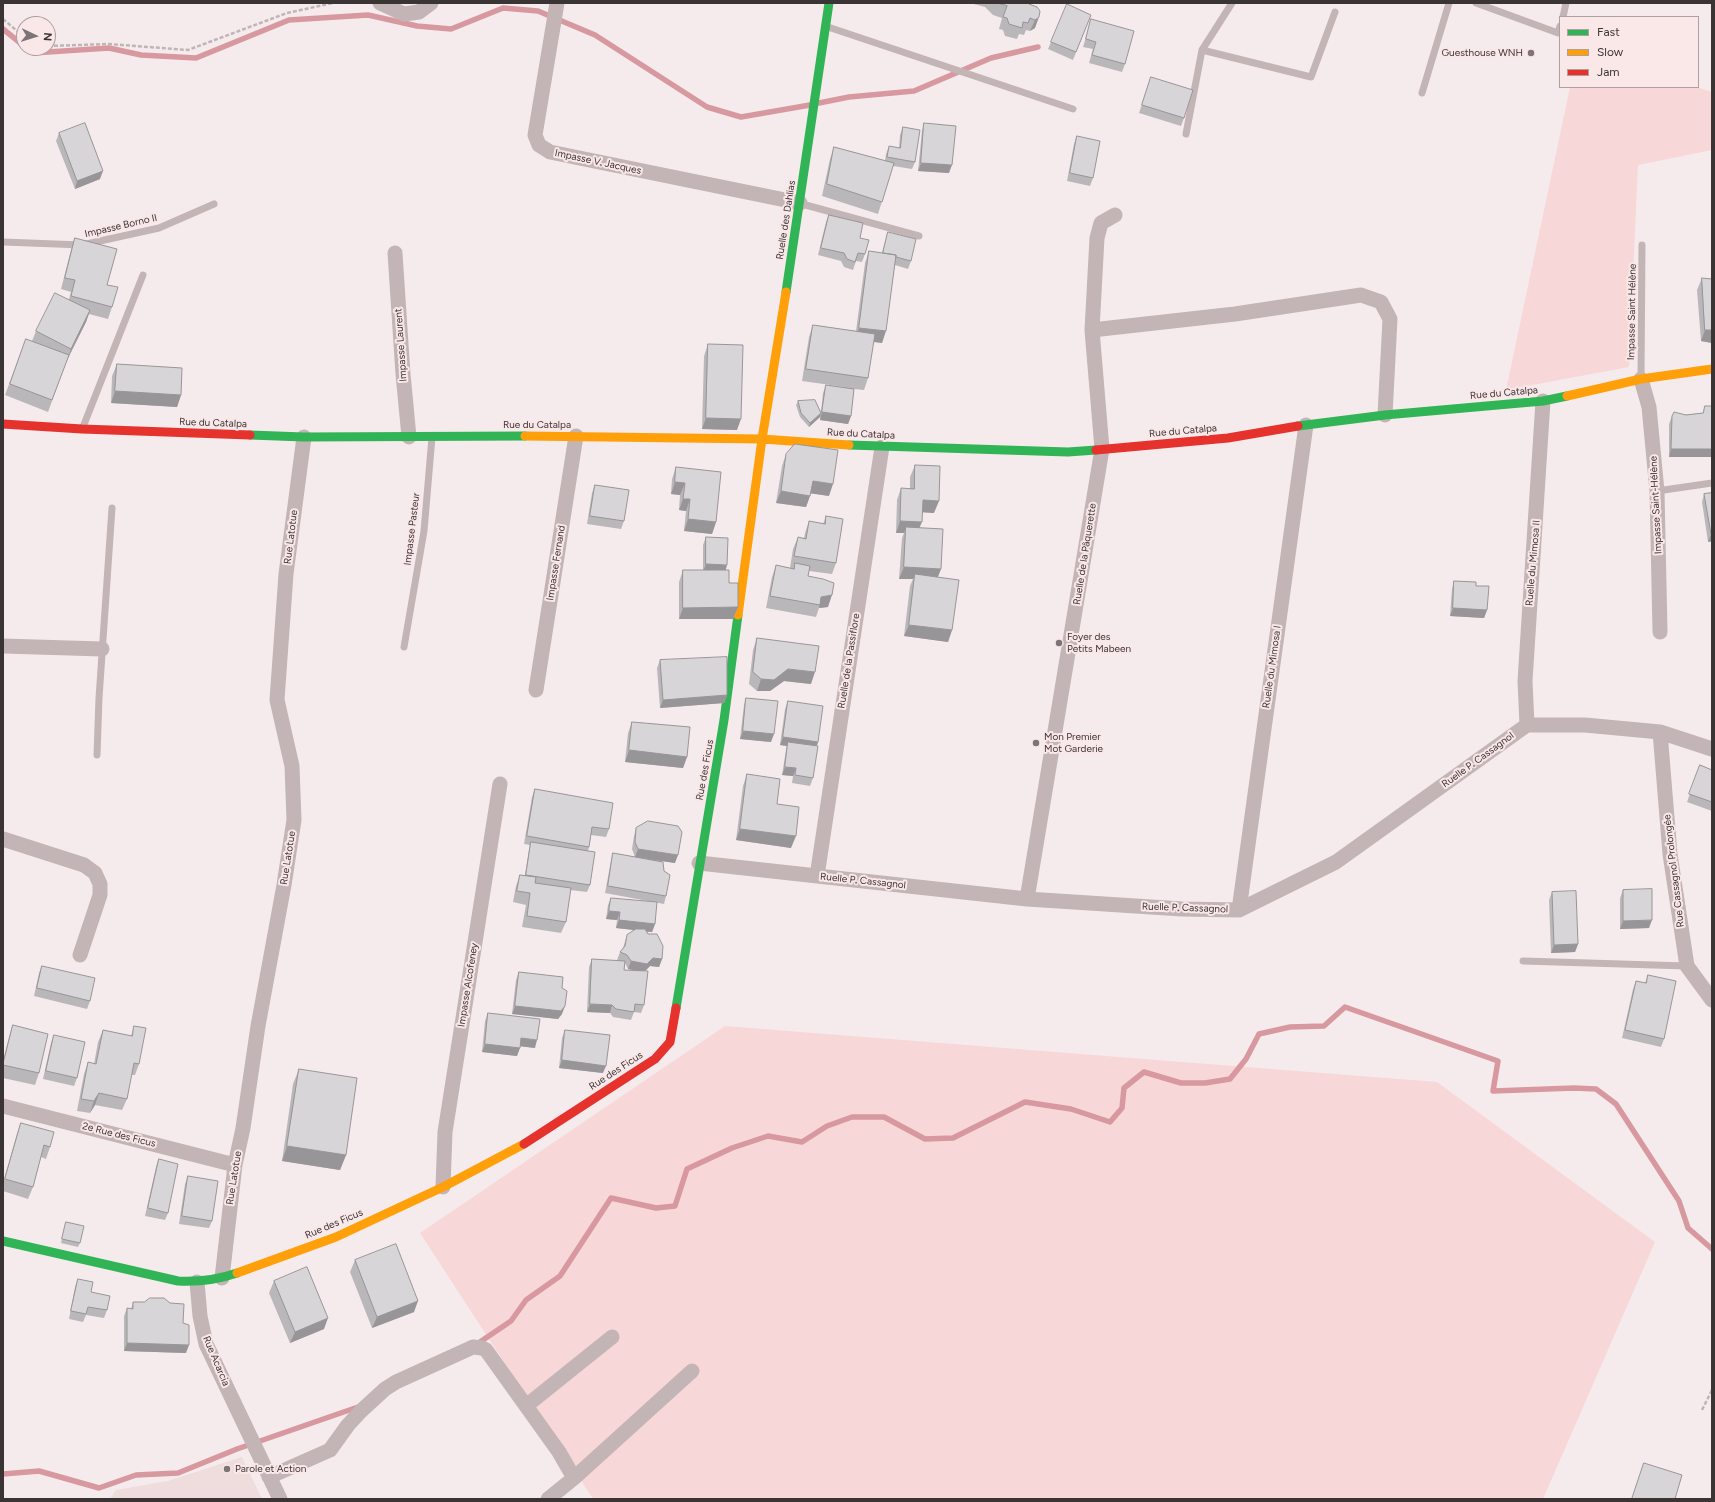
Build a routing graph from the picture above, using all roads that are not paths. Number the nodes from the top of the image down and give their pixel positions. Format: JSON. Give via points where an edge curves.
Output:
{"nodes":[{"id":1,"x":380,"y":3,"type":"edge"},
{"id":2,"x":431,"y":3,"type":"edge"},
{"id":3,"x":829,"y":3,"type":"edge"},
{"id":4,"x":1232,"y":3,"type":"edge"},
{"id":5,"x":1449,"y":3,"type":"edge"},
{"id":6,"x":1476,"y":3,"type":"edge"},
{"id":7,"x":1566,"y":3,"type":"edge"},
{"id":8,"x":556,"y":4,"type":"edge"},
{"id":9,"x":1335,"y":12,"type":"dead end"},
{"id":10,"x":1562,"y":16,"type":"edge"},
{"id":11,"x":826,"y":26,"type":"junction"},
{"id":12,"x":1559,"y":30,"type":"edge"},
{"id":13,"x":1202,"y":50,"type":"junction"},
{"id":14,"x":1422,"y":93,"type":"dead end"},
{"id":15,"x":1073,"y":109,"type":"dead end"},
{"id":16,"x":1186,"y":134,"type":"dead end"},
{"id":17,"x":800,"y":203,"type":"junction"},
{"id":18,"x":214,"y":204,"type":"dead end"},
{"id":19,"x":1114,"y":215,"type":"dead end"},
{"id":20,"x":919,"y":236,"type":"dead end"},
{"id":21,"x":3,"y":242,"type":"edge"},
{"id":22,"x":1642,"y":245,"type":"dead end"},
{"id":23,"x":395,"y":253,"type":"dead end"},
{"id":24,"x":143,"y":275,"type":"dead end"},
{"id":25,"x":1092,"y":330,"type":"junction"},
{"id":26,"x":1712,"y":369,"type":"edge"},
{"id":27,"x":1641,"y":379,"type":"junction"},
{"id":28,"x":1544,"y":401,"type":"junction"},
{"id":29,"x":1385,"y":414,"type":"junction"},
{"id":30,"x":3,"y":424,"type":"edge"},
{"id":31,"x":1306,"y":425,"type":"junction"},
{"id":32,"x":82,"y":429,"type":"junction"},
{"id":33,"x":432,"y":436,"type":"junction"},
{"id":34,"x":576,"y":436,"type":"junction"},
{"id":35,"x":304,"y":437,"type":"junction"},
{"id":36,"x":409,"y":437,"type":"junction"},
{"id":37,"x":762,"y":439,"type":"junction"},
{"id":38,"x":882,"y":447,"type":"junction"},
{"id":39,"x":1102,"y":449,"type":"junction"},
{"id":40,"x":1712,"y":483,"type":"edge"},
{"id":41,"x":1657,"y":491,"type":"junction"},
{"id":42,"x":112,"y":508,"type":"dead end"},
{"id":43,"x":1660,"y":632,"type":"dead end"},
{"id":44,"x":3,"y":646,"type":"edge"},
{"id":45,"x":404,"y":647,"type":"dead end"},
{"id":46,"x":102,"y":649,"type":"junction"},
{"id":47,"x":536,"y":690,"type":"dead end"},
{"id":48,"x":1527,"y":725,"type":"junction"},
{"id":49,"x":1660,"y":732,"type":"junction"},
{"id":50,"x":1712,"y":749,"type":"edge"},
{"id":51,"x":97,"y":755,"type":"dead end"},
{"id":52,"x":500,"y":784,"type":"dead end"},
{"id":53,"x":3,"y":839,"type":"edge"},
{"id":54,"x":699,"y":863,"type":"junction"},
{"id":55,"x":817,"y":876,"type":"junction"},
{"id":56,"x":1027,"y":899,"type":"junction"},
{"id":57,"x":1239,"y":910,"type":"junction"},
{"id":58,"x":80,"y":955,"type":"dead end"},
{"id":59,"x":1523,"y":961,"type":"dead end"},
{"id":60,"x":1686,"y":966,"type":"junction"},
{"id":61,"x":1712,"y":1000,"type":"edge"},
{"id":62,"x":3,"y":1106,"type":"edge"},
{"id":63,"x":235,"y":1165,"type":"junction"},
{"id":64,"x":443,"y":1187,"type":"junction"},
{"id":65,"x":3,"y":1241,"type":"edge"},
{"id":66,"x":222,"y":1278,"type":"junction"},
{"id":67,"x":197,"y":1282,"type":"junction"},
{"id":68,"x":612,"y":1337,"type":"dead end"},
{"id":69,"x":692,"y":1371,"type":"dead end"},
{"id":70,"x":526,"y":1406,"type":"junction"},
{"id":71,"x":269,"y":1477,"type":"junction"},
{"id":72,"x":574,"y":1478,"type":"junction"},
{"id":73,"x":280,"y":1499,"type":"edge"},
{"id":74,"x":548,"y":1499,"type":"edge"}],
"edges":[{"from":1,"to":2,"type":"street","via":[[404,14],[419,12]]},
{"from":3,"to":11,"type":"street","name":"Ruelle des Dahlias"},
{"from":4,"to":13,"type":"lane"},
{"from":5,"to":14,"type":"lane"},
{"from":6,"to":12,"type":"lane","via":[[1558,33]]},
{"from":7,"to":10,"type":"lane"},
{"from":8,"to":17,"type":"street","name":"Impasse V. Jacques","via":[[535,135],[539,145],[550,152]]},
{"from":9,"to":13,"type":"lane","via":[[1311,77]]},
{"from":11,"to":15,"type":"lane"},
{"from":11,"to":17,"type":"street","name":"Ruelle des Dahlias"},
{"from":13,"to":16,"type":"lane"},
{"from":17,"to":20,"type":"lane"},
{"from":17,"to":37,"type":"street","name":"Ruelle des Dahlias"},
{"from":18,"to":21,"type":"lane","name":"Impasse Borno II","via":[[159,228],[82,245]]},
{"from":19,"to":25,"type":"street","name":"Ruelle de la Pâquerette","via":[[1101,223],[1097,238]]},
{"from":22,"to":27,"type":"lane","name":"Impasse Saint Hélène"},
{"from":23,"to":36,"type":"street","name":"Impasse Laurent"},
{"from":24,"to":32,"type":"lane"},
{"from":25,"to":29,"type":"street","via":[[1235,314],[1361,295],[1381,302],[1390,319]]},
{"from":25,"to":39,"type":"street","name":"Ruelle de la Pâquerette"},
{"from":26,"to":27,"type":"street","name":"Rue du Catalpa"},
{"from":27,"to":28,"type":"street","name":"Rue du Catalpa"},
{"from":27,"to":41,"type":"street","name":"Impasse Saint-Hélène","via":[[1649,407]]},
{"from":28,"to":29,"type":"street","name":"Rue du Catalpa"},
{"from":28,"to":48,"type":"street","name":"Ruelle du Mimosa II","via":[[1525,681]]},
{"from":29,"to":31,"type":"street","name":"Rue du Catalpa"},
{"from":30,"to":32,"type":"street","name":"Rue du Catalpa"},
{"from":31,"to":39,"type":"street","name":"Rue du Catalpa","via":[[1228,438]]},
{"from":31,"to":57,"type":"street","name":"Ruelle du Mimosa I"},
{"from":32,"to":35,"type":"street","name":"Rue du Catalpa"},
{"from":33,"to":34,"type":"street","name":"Rue du Catalpa"},
{"from":33,"to":36,"type":"lane"},
{"from":33,"to":45,"type":"lane","name":"Impasse Pasteur","via":[[424,531]]},
{"from":34,"to":37,"type":"street","name":"Rue du Catalpa"},
{"from":34,"to":47,"type":"street","name":"Impasse Fernand"},
{"from":35,"to":36,"type":"street","name":"Rue du Catalpa"},
{"from":35,"to":63,"type":"street","name":"Rue Latotue","via":[[286,574],[277,700],[292,766],[294,820]]},
{"from":37,"to":38,"type":"street","name":"Rue du Catalpa"},
{"from":37,"to":54,"type":"street","name":"Rue des Ficus","via":[[724,720]]},
{"from":38,"to":39,"type":"street","name":"Rue du Catalpa","via":[[1068,452]]},
{"from":38,"to":55,"type":"street","name":"Ruelle de la Passiflore"},
{"from":39,"to":56,"type":"street","name":"Ruelle de la Pâquerette"},
{"from":40,"to":41,"type":"lane"},
{"from":41,"to":43,"type":"street","name":"Impasse Saint-Hélène"},
{"from":42,"to":46,"type":"lane"},
{"from":44,"to":46,"type":"street"},
{"from":46,"to":51,"type":"lane"},
{"from":48,"to":49,"type":"street","via":[[1585,725]]},
{"from":48,"to":57,"type":"street","name":"Ruelle P. Cassagnol","via":[[1336,862]]},
{"from":49,"to":50,"type":"street"},
{"from":49,"to":60,"type":"street","name":"Rue Cassagnol Prolongée","via":[[1670,854]]},
{"from":52,"to":64,"type":"street","name":"Impasse Alcofeney","via":[[445,1132]]},
{"from":53,"to":58,"type":"street","via":[[84,865],[95,873],[100,884],[100,895]]},
{"from":54,"to":55,"type":"street","name":"Ruelle P. Cassagnol"},
{"from":54,"to":64,"type":"street","name":"Rue des Ficus","via":[[670,1042],[655,1059],[529,1142]]},
{"from":55,"to":56,"type":"street","name":"Ruelle P. Cassagnol"},
{"from":56,"to":57,"type":"street","name":"Ruelle P. Cassagnol"},
{"from":59,"to":60,"type":"lane"},
{"from":60,"to":61,"type":"street","name":"Rue Cassagnol Prolongée"},
{"from":62,"to":63,"type":"street","name":"2e Rue des Ficus"},
{"from":63,"to":66,"type":"street","name":"Rue Latotue"},
{"from":64,"to":66,"type":"street","name":"Rue des Ficus","via":[[336,1237]]},
{"from":65,"to":67,"type":"street","name":"Rue des Ficus","via":[[178,1281]]},
{"from":66,"to":67,"type":"street","name":"Rue des Ficus"},
{"from":67,"to":71,"type":"street","name":"Rue Acarcia","via":[[206,1344]]},
{"from":68,"to":70,"type":"street"},
{"from":69,"to":72,"type":"street"},
{"from":70,"to":71,"type":"street","via":[[486,1350],[473,1347],[385,1389],[361,1411],[330,1450]]},
{"from":70,"to":72,"type":"street"},
{"from":71,"to":73,"type":"street"},
{"from":72,"to":74,"type":"street"}]}
